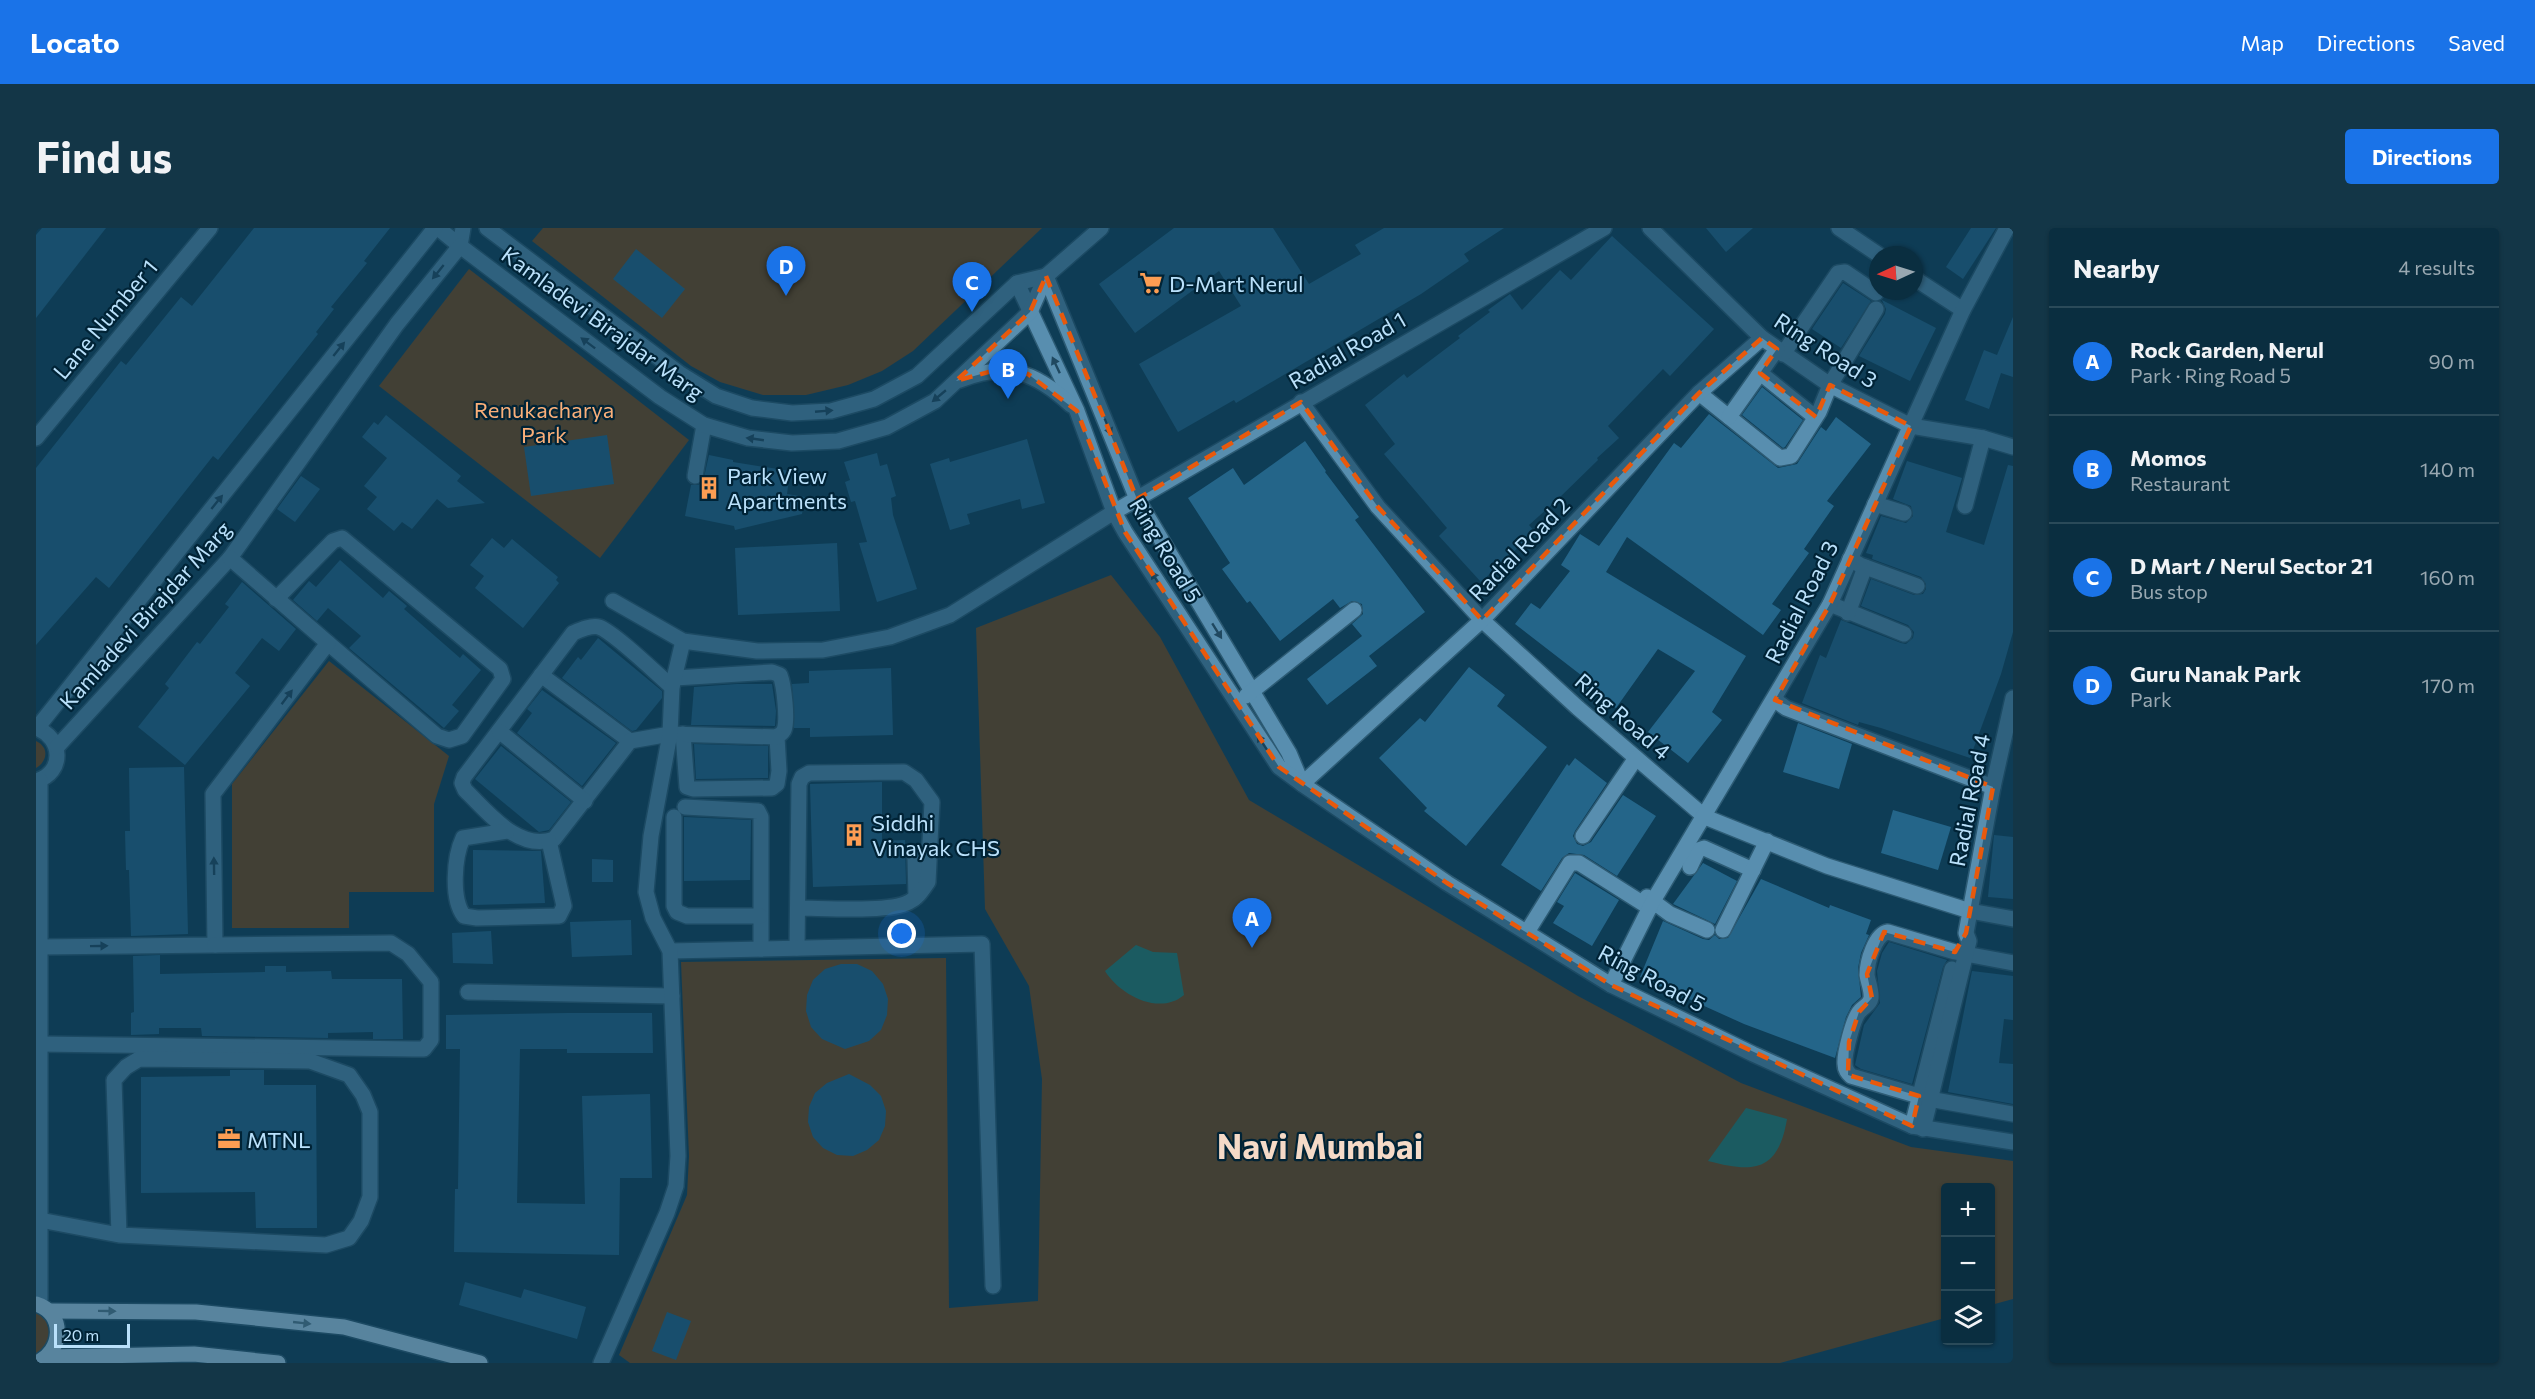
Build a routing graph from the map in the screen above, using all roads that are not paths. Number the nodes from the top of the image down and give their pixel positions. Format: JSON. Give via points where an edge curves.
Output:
{"nodes":[{"id":1,"x":210,"y":228,"type":"edge"},
{"id":2,"x":437,"y":228,"type":"edge"},
{"id":3,"x":463,"y":228,"type":"edge"},
{"id":4,"x":487,"y":228,"type":"edge"},
{"id":5,"x":1101,"y":228,"type":"edge"},
{"id":6,"x":1604,"y":228,"type":"edge"},
{"id":7,"x":1650,"y":228,"type":"edge"},
{"id":8,"x":1839,"y":228,"type":"edge"},
{"id":9,"x":2007,"y":228,"type":"edge"},
{"id":10,"x":460,"y":246,"type":"junction"},
{"id":11,"x":1869,"y":248,"type":"edge"},
{"id":12,"x":1046,"y":276,"type":"junction"},
{"id":13,"x":1017,"y":283,"type":"junction"},
{"id":14,"x":1923,"y":284,"type":"edge"},
{"id":15,"x":1869,"y":288,"type":"edge"},
{"id":16,"x":1876,"y":309,"type":"dead end"},
{"id":17,"x":1963,"y":310,"type":"junction"},
{"id":18,"x":1030,"y":312,"type":"junction"},
{"id":19,"x":1762,"y":338,"type":"junction"},
{"id":20,"x":1780,"y":352,"type":"junction"},
{"id":21,"x":1758,"y":376,"type":"junction"},
{"id":22,"x":956,"y":381,"type":"junction"},
{"id":23,"x":1830,"y":385,"type":"junction"},
{"id":24,"x":1699,"y":393,"type":"junction"},
{"id":25,"x":1301,"y":402,"type":"junction"},
{"id":26,"x":1077,"y":411,"type":"junction"},
{"id":27,"x":1729,"y":417,"type":"junction"},
{"id":28,"x":1815,"y":417,"type":"junction"},
{"id":29,"x":704,"y":424,"type":"junction"},
{"id":30,"x":1911,"y":426,"type":"junction"},
{"id":31,"x":36,"y":438,"type":"edge"},
{"id":32,"x":1983,"y":438,"type":"junction"},
{"id":33,"x":2013,"y":447,"type":"edge"},
{"id":34,"x":695,"y":476,"type":"dead end"},
{"id":35,"x":1137,"y":499,"type":"junction"},
{"id":36,"x":1875,"y":504,"type":"junction"},
{"id":37,"x":1965,"y":506,"type":"dead end"},
{"id":38,"x":1114,"y":512,"type":"junction"},
{"id":39,"x":1904,"y":513,"type":"dead end"},
{"id":40,"x":230,"y":558,"type":"junction"},
{"id":41,"x":1850,"y":559,"type":"junction"},
{"id":42,"x":1865,"y":567,"type":"junction"},
{"id":43,"x":1917,"y":586,"type":"dead end"},
{"id":44,"x":276,"y":599,"type":"junction"},
{"id":45,"x":613,"y":601,"type":"dead end"},
{"id":46,"x":1830,"y":604,"type":"junction"},
{"id":47,"x":1354,"y":610,"type":"dead end"},
{"id":48,"x":1848,"y":613,"type":"junction"},
{"id":49,"x":1482,"y":620,"type":"junction"},
{"id":50,"x":1904,"y":634,"type":"dead end"},
{"id":51,"x":683,"y":641,"type":"junction"},
{"id":52,"x":328,"y":643,"type":"junction"},
{"id":53,"x":541,"y":675,"type":"junction"},
{"id":54,"x":674,"y":682,"type":"junction"},
{"id":55,"x":1253,"y":691,"type":"junction"},
{"id":56,"x":2013,"y":698,"type":"edge"},
{"id":57,"x":1775,"y":700,"type":"junction"},
{"id":58,"x":1237,"y":703,"type":"junction"},
{"id":59,"x":36,"y":728,"type":"edge"},
{"id":60,"x":499,"y":731,"type":"junction"},
{"id":61,"x":677,"y":734,"type":"junction"},
{"id":62,"x":777,"y":737,"type":"junction"},
{"id":63,"x":630,"y":741,"type":"junction"},
{"id":64,"x":57,"y":747,"type":"junction"},
{"id":65,"x":1636,"y":758,"type":"junction"},
{"id":66,"x":38,"y":780,"type":"edge"},
{"id":67,"x":1302,"y":784,"type":"junction"},
{"id":68,"x":1993,"y":787,"type":"junction"},
{"id":69,"x":585,"y":801,"type":"junction"},
{"id":70,"x":1705,"y":816,"type":"junction"},
{"id":71,"x":507,"y":831,"type":"junction"},
{"id":72,"x":1583,"y":836,"type":"dead end"},
{"id":73,"x":549,"y":841,"type":"junction"},
{"id":74,"x":1767,"y":841,"type":"junction"},
{"id":75,"x":915,"y":858,"type":"dead end"},
{"id":76,"x":1690,"y":867,"type":"dead end"},
{"id":77,"x":1753,"y":870,"type":"junction"},
{"id":78,"x":1618,"y":876,"type":"dead end"},
{"id":79,"x":916,"y":897,"type":"junction"},
{"id":80,"x":1652,"y":905,"type":"junction"},
{"id":81,"x":798,"y":908,"type":"junction"},
{"id":82,"x":1971,"y":911,"type":"junction"},
{"id":83,"x":760,"y":916,"type":"junction"},
{"id":84,"x":2013,"y":919,"type":"edge"},
{"id":85,"x":1707,"y":930,"type":"dead end"},
{"id":86,"x":1723,"y":930,"type":"dead end"},
{"id":87,"x":1527,"y":932,"type":"junction"},
{"id":88,"x":215,"y":945,"type":"junction"},
{"id":89,"x":40,"y":947,"type":"junction"},
{"id":90,"x":797,"y":948,"type":"junction"},
{"id":91,"x":761,"y":949,"type":"junction"},
{"id":92,"x":670,"y":951,"type":"junction"},
{"id":93,"x":1961,"y":954,"type":"junction"},
{"id":94,"x":2013,"y":963,"type":"edge"},
{"id":95,"x":1611,"y":985,"type":"junction"},
{"id":96,"x":468,"y":992,"type":"dead end"},
{"id":97,"x":672,"y":996,"type":"junction"},
{"id":98,"x":40,"y":1044,"type":"junction"},
{"id":99,"x":1924,"y":1098,"type":"junction"},
{"id":100,"x":2013,"y":1114,"type":"edge"},
{"id":101,"x":1918,"y":1128,"type":"junction"},
{"id":102,"x":2013,"y":1142,"type":"edge"},
{"id":103,"x":40,"y":1220,"type":"junction"},
{"id":104,"x":118,"y":1235,"type":"junction"},
{"id":105,"x":993,"y":1286,"type":"dead end"},
{"id":106,"x":42,"y":1306,"type":"edge"},
{"id":107,"x":41,"y":1361,"type":"edge"},
{"id":108,"x":278,"y":1363,"type":"edge"},
{"id":109,"x":480,"y":1363,"type":"edge"},
{"id":110,"x":601,"y":1363,"type":"edge"}],
"edges":[{"from":1,"to":31,"type":"street","name":"Lane Number 1"},
{"from":2,"to":10,"type":"street"},
{"from":59,"to":2,"type":"street","name":"Kamladevi Birajdar Marg","one_way":true},
{"from":3,"to":10,"type":"street"},
{"from":4,"to":13,"type":"street","name":"Kamladevi Birajdar Marg","one_way":true,"via":[[679,373],[716,396],[752,408],[792,413],[831,411],[874,399],[917,376]]},
{"from":5,"to":12,"type":"street","name":"Kamladevi Birajdar Marg"},
{"from":6,"to":25,"type":"street","name":"Radial Road 1"},
{"from":7,"to":19,"type":"street","name":"Ring Road 3"},
{"from":8,"to":11,"type":"street"},
{"from":9,"to":17,"type":"street","name":"Radial Road 3"},
{"from":29,"to":10,"type":"street","name":"Kamladevi Birajdar Marg","one_way":true,"via":[[660,397]]},
{"from":10,"to":40,"type":"street","name":"Kamladevi Birajdar Marg","one_way":true,"via":[[397,324]]},
{"from":12,"to":13,"type":"street","name":"Kamladevi Birajdar Marg"},
{"from":12,"to":18,"type":"street","name":"Kamladevi Birajdar Marg"},
{"from":12,"to":35,"type":"street","name":"Ring Road 5","one_way":true},
{"from":13,"to":18,"type":"street","name":"Ring Road 5"},
{"from":14,"to":17,"type":"street"},
{"from":15,"to":20,"type":"street","via":[[1845,272],[1838,273]]},
{"from":16,"to":23,"type":"street"},
{"from":17,"to":30,"type":"street","name":"Radial Road 3"},
{"from":18,"to":22,"type":"street","name":"Kamladevi Birajdar Marg"},
{"from":26,"to":18,"type":"street","name":"Ring Road 5","one_way":true},
{"from":19,"to":20,"type":"street","name":"Ring Road 3"},
{"from":19,"to":24,"type":"street","name":"Radial Road 2"},
{"from":20,"to":21,"type":"street"},
{"from":20,"to":23,"type":"street","name":"Ring Road 3"},
{"from":21,"to":27,"type":"street"},
{"from":21,"to":28,"type":"street","via":[[1764,376]]},
{"from":22,"to":26,"type":"street","via":[[992,371],[1028,374],[1045,383]]},
{"from":22,"to":29,"type":"street","name":"Kamladevi Birajdar Marg","one_way":true,"via":[[934,401],[887,427],[838,441],[792,443],[748,438]]},
{"from":23,"to":28,"type":"street"},
{"from":23,"to":30,"type":"street","name":"Ring Road 3"},
{"from":24,"to":27,"type":"street"},
{"from":24,"to":49,"type":"street","name":"Radial Road 2"},
{"from":25,"to":35,"type":"street","name":"Radial Road 1"},
{"from":25,"to":49,"type":"street","name":"Ring Road 4","via":[[1378,507]]},
{"from":26,"to":38,"type":"street","name":"Ring Road 5"},
{"from":27,"to":28,"type":"street","via":[[1780,458],[1791,456]]},
{"from":29,"to":34,"type":"street"},
{"from":30,"to":32,"type":"street","name":"Ring Road 3"},
{"from":30,"to":36,"type":"street","name":"Radial Road 3"},
{"from":32,"to":33,"type":"street","name":"Ring Road 3"},
{"from":32,"to":37,"type":"street"},
{"from":35,"to":38,"type":"street","name":"Radial Road 1"},
{"from":35,"to":55,"type":"street","name":"Ring Road 5","one_way":true},
{"from":36,"to":39,"type":"street"},
{"from":36,"to":41,"type":"street","name":"Radial Road 3"},
{"from":38,"to":51,"type":"street","name":"Radial Road 1","via":[[950,615],[890,637],[823,650],[757,651]]},
{"from":58,"to":38,"type":"street","name":"Ring Road 5","one_way":true},
{"from":40,"to":44,"type":"street"},
{"from":40,"to":64,"type":"street","name":"Kamladevi Birajdar Marg"},
{"from":41,"to":42,"type":"street"},
{"from":41,"to":46,"type":"street","name":"Radial Road 3"},
{"from":42,"to":43,"type":"street"},
{"from":42,"to":48,"type":"street"},
{"from":44,"to":52,"type":"street"},
{"from":44,"to":52,"type":"street","via":[[333,541],[342,538],[500,669],[503,679],[462,736],[449,740],[437,735]]},
{"from":45,"to":51,"type":"street"},
{"from":46,"to":48,"type":"street"},
{"from":46,"to":57,"type":"street","name":"Radial Road 3"},
{"from":47,"to":55,"type":"street"},
{"from":48,"to":50,"type":"street"},
{"from":49,"to":65,"type":"street","name":"Ring Road 4"},
{"from":49,"to":67,"type":"street","name":"Radial Road 2"},
{"from":51,"to":54,"type":"street"},
{"from":88,"to":52,"type":"street","one_way":true,"via":[[213,794]]},
{"from":53,"to":54,"type":"street","via":[[573,633],[598,627]]},
{"from":53,"to":60,"type":"street"},
{"from":53,"to":63,"type":"street"},
{"from":54,"to":61,"type":"street"},
{"from":54,"to":62,"type":"street","via":[[772,672],[780,675],[785,723]]},
{"from":55,"to":58,"type":"street"},
{"from":55,"to":67,"type":"street","name":"Ring Road 5"},
{"from":56,"to":68,"type":"street","name":"Radial Road 4"},
{"from":57,"to":68,"type":"street","via":[[1786,708]]},
{"from":57,"to":70,"type":"street","name":"Radial Road 3"},
{"from":67,"to":58,"type":"street","name":"Ring Road 5","one_way":true,"via":[[1279,767]]},
{"from":59,"to":64,"type":"street","via":[[49,735]]},
{"from":60,"to":69,"type":"street"},
{"from":60,"to":71,"type":"street","via":[[462,783]]},
{"from":61,"to":62,"type":"street"},
{"from":61,"to":62,"type":"street","via":[[687,787],[693,789],[772,788],[777,784],[779,771]]},
{"from":61,"to":63,"type":"street"},
{"from":61,"to":92,"type":"street","via":[[651,836],[646,892],[653,918]]},
{"from":63,"to":69,"type":"street"},
{"from":64,"to":66,"type":"street","via":[[53,770]]},
{"from":65,"to":70,"type":"street","name":"Ring Road 4"},
{"from":65,"to":72,"type":"street"},
{"from":66,"to":89,"type":"street"},
{"from":67,"to":87,"type":"street","name":"Ring Road 5","via":[[1447,883]]},
{"from":68,"to":82,"type":"street","name":"Radial Road 4"},
{"from":69,"to":73,"type":"street"},
{"from":70,"to":74,"type":"street","name":"Ring Road 4"},
{"from":70,"to":80,"type":"street","name":"Radial Road 3"},
{"from":71,"to":73,"type":"street","via":[[544,843]]},
{"from":71,"to":73,"type":"street","via":[[463,838],[455,871],[459,910],[464,916],[559,916],[564,906]]},
{"from":74,"to":77,"type":"street"},
{"from":74,"to":82,"type":"street","name":"Ring Road 4","via":[[1827,866]]},
{"from":75,"to":79,"type":"street"},
{"from":76,"to":77,"type":"street","via":[[1698,850],[1704,848]]},
{"from":77,"to":86,"type":"street"},
{"from":78,"to":80,"type":"street"},
{"from":79,"to":81,"type":"street","via":[[909,903],[873,908]]},
{"from":79,"to":81,"type":"street","via":[[928,882],[932,802],[916,780],[904,772],[809,773],[799,784]]},
{"from":80,"to":85,"type":"street"},
{"from":80,"to":87,"type":"street","via":[[1574,862]]},
{"from":80,"to":95,"type":"street","name":"Radial Road 3"},
{"from":81,"to":90,"type":"street"},
{"from":82,"to":84,"type":"street","name":"Ring Road 4"},
{"from":82,"to":93,"type":"street","name":"Radial Road 4","via":[[1966,933],[1959,938]]},
{"from":83,"to":83,"type":"street","via":[[758,811],[679,812],[674,906],[677,912],[687,916]]},
{"from":83,"to":91,"type":"street"},
{"from":87,"to":95,"type":"street","name":"Ring Road 5"},
{"from":89,"to":88,"type":"street","one_way":true},
{"from":88,"to":98,"type":"street","via":[[391,942],[408,954],[431,982],[431,1040],[424,1049]]},
{"from":89,"to":98,"type":"street"},
{"from":90,"to":91,"type":"street"},
{"from":90,"to":105,"type":"street","via":[[982,944]]},
{"from":91,"to":92,"type":"street"},
{"from":92,"to":97,"type":"street"},
{"from":93,"to":94,"type":"street"},
{"from":93,"to":99,"type":"street"},
{"from":93,"to":99,"type":"street","via":[[1882,933],[1867,974],[1872,998],[1859,1012],[1849,1042],[1845,1064],[1851,1076]]},
{"from":95,"to":101,"type":"street","name":"Ring Road 5","via":[[1752,1054]]},
{"from":96,"to":97,"type":"street"},
{"from":97,"to":110,"type":"street","via":[[676,1186]]},
{"from":98,"to":103,"type":"street"},
{"from":99,"to":100,"type":"street"},
{"from":99,"to":101,"type":"street"},
{"from":101,"to":102,"type":"street","name":"Ring Road 5"},
{"from":103,"to":104,"type":"street"},
{"from":103,"to":106,"type":"street"},
{"from":104,"to":104,"type":"street","via":[[326,1245],[349,1238],[370,1197],[370,1112],[363,1095],[349,1075],[310,1061],[139,1059],[114,1080]]},
{"from":106,"to":107,"type":"main road","via":[[58,1329],[58,1339]]},
{"from":106,"to":109,"type":"main road","one_way":true,"via":[[196,1312],[344,1327]]},
{"from":107,"to":108,"type":"main road","via":[[194,1354]]}]}
